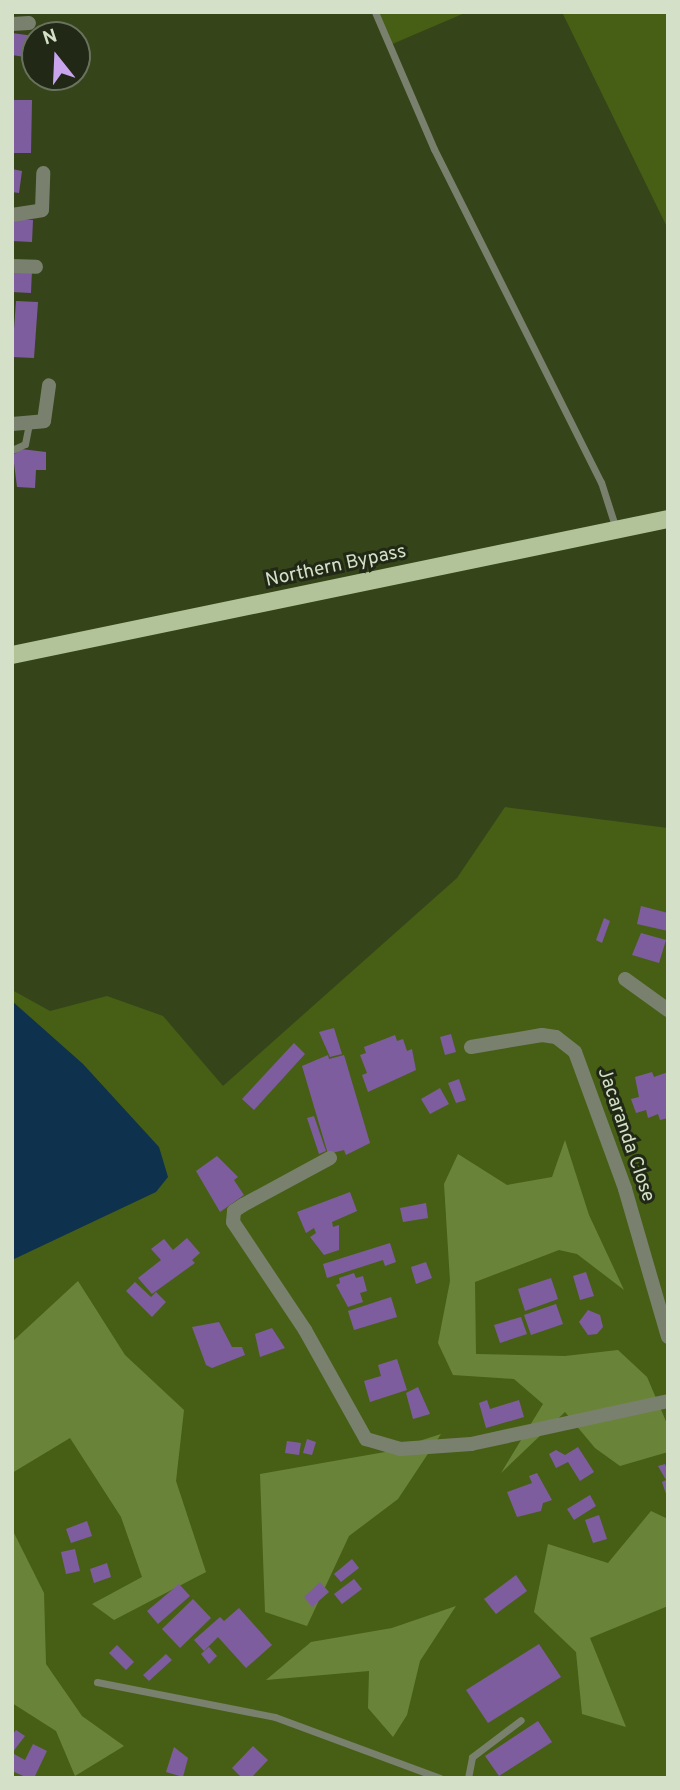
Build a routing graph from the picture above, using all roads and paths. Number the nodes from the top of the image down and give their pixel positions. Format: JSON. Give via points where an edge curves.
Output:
{"nodes":[{"id":1,"x":375,"y":12,"type":"edge"},
{"id":2,"x":43,"y":173,"type":"dead end"},
{"id":3,"x":12,"y":215,"type":"edge"},
{"id":4,"x":12,"y":266,"type":"edge"},
{"id":5,"x":36,"y":267,"type":"dead end"},
{"id":6,"x":49,"y":385,"type":"dead end"},
{"id":7,"x":12,"y":424,"type":"edge"},
{"id":8,"x":29,"y":424,"type":"junction"},
{"id":9,"x":12,"y":450,"type":"edge"},
{"id":10,"x":668,"y":519,"type":"edge"},
{"id":11,"x":616,"y":530,"type":"junction"},
{"id":12,"x":12,"y":656,"type":"edge"},
{"id":13,"x":625,"y":979,"type":"dead end"},
{"id":14,"x":668,"y":1010,"type":"edge"},
{"id":15,"x":471,"y":1047,"type":"dead end"},
{"id":16,"x":330,"y":1158,"type":"dead end"},
{"id":17,"x":668,"y":1337,"type":"edge"},
{"id":18,"x":668,"y":1401,"type":"edge"},
{"id":19,"x":97,"y":1682,"type":"dead end"},
{"id":20,"x":521,"y":1720,"type":"dead end"},
{"id":21,"x":440,"y":1778,"type":"edge"},
{"id":22,"x":468,"y":1778,"type":"edge"}],
"edges":[{"from":1,"to":11,"type":"lane","via":[[434,149],[601,482]]},
{"from":2,"to":3,"type":"street","via":[[42,210]]},
{"from":4,"to":5,"type":"street"},
{"from":6,"to":8,"type":"street","via":[[48,414],[39,424]]},
{"from":7,"to":8,"type":"street"},
{"from":8,"to":9,"type":"lane","via":[[25,444]]},
{"from":10,"to":11,"type":"main road","name":"Northern Bypass"},
{"from":11,"to":12,"type":"main road","name":"Northern Bypass"},
{"from":13,"to":14,"type":"street"},
{"from":15,"to":17,"type":"street","name":"Jacaranda Close","via":[[542,1035],[556,1037],[575,1052],[625,1189]]},
{"from":16,"to":18,"type":"street","via":[[243,1205],[234,1211],[233,1222],[305,1330],[366,1439],[400,1449],[471,1444]]},
{"from":19,"to":21,"type":"lane","via":[[275,1717]]},
{"from":20,"to":22,"type":"lane","via":[[472,1757]]}]}
